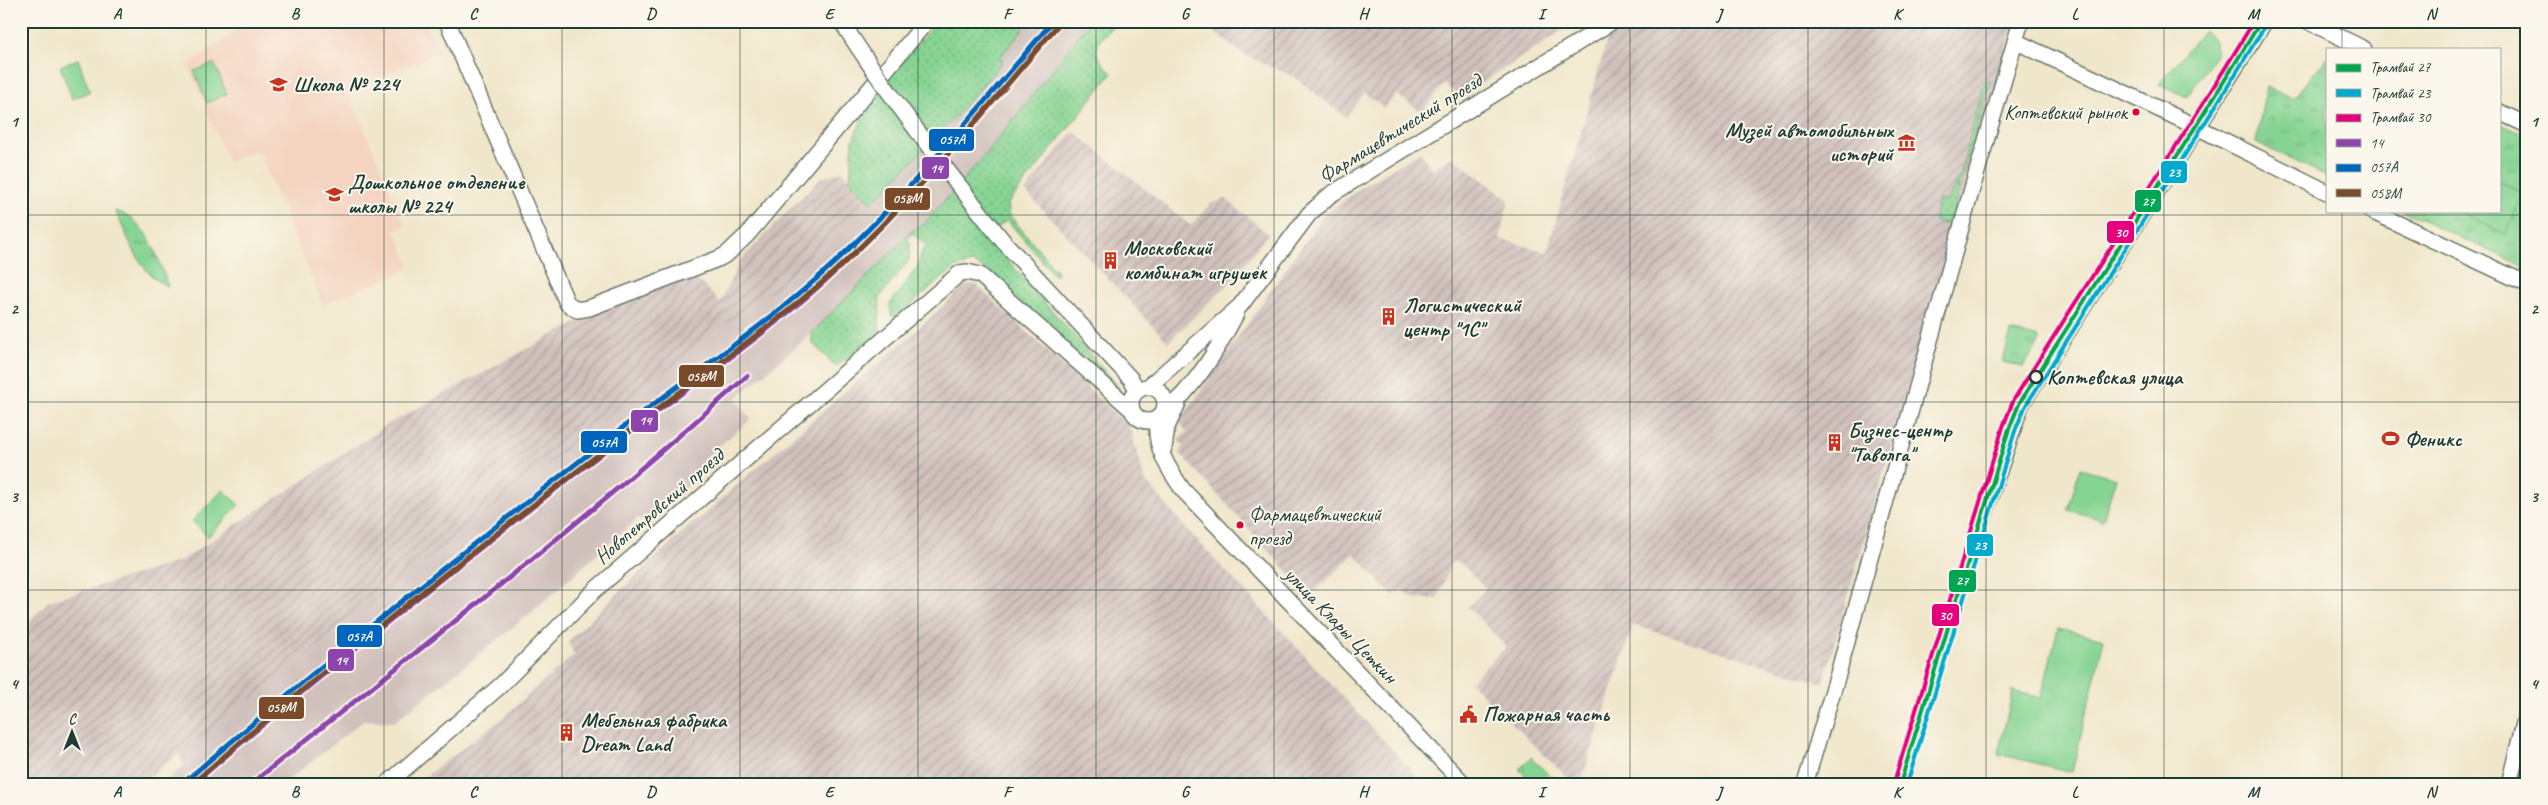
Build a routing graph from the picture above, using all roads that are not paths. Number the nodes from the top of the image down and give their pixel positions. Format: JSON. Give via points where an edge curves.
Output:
{"nodes":[{"id":1,"x":447,"y":21,"type":"edge"},
{"id":2,"x":841,"y":21,"type":"edge"},
{"id":3,"x":927,"y":21,"type":"edge"},
{"id":4,"x":1613,"y":21,"type":"edge"},
{"id":5,"x":2021,"y":21,"type":"edge"},
{"id":6,"x":2265,"y":21,"type":"edge"},
{"id":7,"x":2308,"y":21,"type":"edge"},
{"id":8,"x":2015,"y":41,"type":"junction"},
{"id":9,"x":2362,"y":48,"type":"edge"},
{"id":10,"x":2500,"y":112,"type":"edge"},
{"id":11,"x":2527,"y":125,"type":"edge"},
{"id":12,"x":2199,"y":128,"type":"junction"},
{"id":13,"x":2326,"y":192,"type":"edge"},
{"id":14,"x":2373,"y":212,"type":"edge"},
{"id":15,"x":2527,"y":284,"type":"edge"},
{"id":16,"x":1240,"y":306,"type":"junction"},
{"id":17,"x":1142,"y":388,"type":"junction"},
{"id":18,"x":1180,"y":400,"type":"junction"},
{"id":19,"x":1131,"y":409,"type":"junction"},
{"id":20,"x":1160,"y":416,"type":"junction"},
{"id":21,"x":1142,"y":420,"type":"junction"},
{"id":22,"x":1159,"y":443,"type":"junction"},
{"id":23,"x":1165,"y":462,"type":"junction"},
{"id":24,"x":2527,"y":711,"type":"edge"},
{"id":25,"x":387,"y":784,"type":"edge"},
{"id":26,"x":1464,"y":784,"type":"edge"},
{"id":27,"x":1805,"y":784,"type":"edge"},
{"id":28,"x":1900,"y":784,"type":"edge"},
{"id":29,"x":2509,"y":784,"type":"edge"}],
"edges":[{"from":1,"to":3,"type":"street","via":[[568,303],[577,310],[727,254]]},
{"from":2,"to":17,"type":"street","bridge":true,"via":[[931,150],[1003,241]]},
{"from":4,"to":16,"type":"street","name":"Фармацевтический проезд","via":[[1330,195],[1310,214]]},
{"from":5,"to":8,"type":"street"},
{"from":6,"to":12,"type":"street"},
{"from":7,"to":9,"type":"street"},
{"from":8,"to":12,"type":"street"},
{"from":8,"to":27,"type":"street"},
{"from":10,"to":11,"type":"street"},
{"from":12,"to":13,"type":"street"},
{"from":12,"to":28,"type":"street","via":[[2021,405],[1957,596]]},
{"from":14,"to":15,"type":"street"},
{"from":16,"to":17,"type":"street","name":"Фармацевтический проезд"},
{"from":16,"to":18,"type":"street","name":"Фармацевтический проезд"},
{"from":17,"to":19,"type":"street","via":[[1131,399]]},
{"from":17,"to":20,"type":"street","via":[[1158,390],[1164,398]]},
{"from":18,"to":20,"type":"street","name":"Фармацевтический проезд"},
{"from":18,"to":23,"type":"street","name":"Фармацевтический проезд","via":[[1167,428]]},
{"from":19,"to":21,"type":"street"},
{"from":19,"to":25,"type":"street","name":"Новопетровский проезд","via":[[980,275],[960,273],[595,590],[500,686]]},
{"from":20,"to":21,"type":"street"},
{"from":20,"to":22,"type":"street","name":"улица Клары Цеткин"},
{"from":21,"to":22,"type":"street","name":"улица Клары Цеткин"},
{"from":22,"to":23,"type":"street","name":"улица Клары Цеткин"},
{"from":23,"to":26,"type":"street","name":"улица Клары Цеткин","via":[[1183,490]]},
{"from":24,"to":29,"type":"street"}]}
